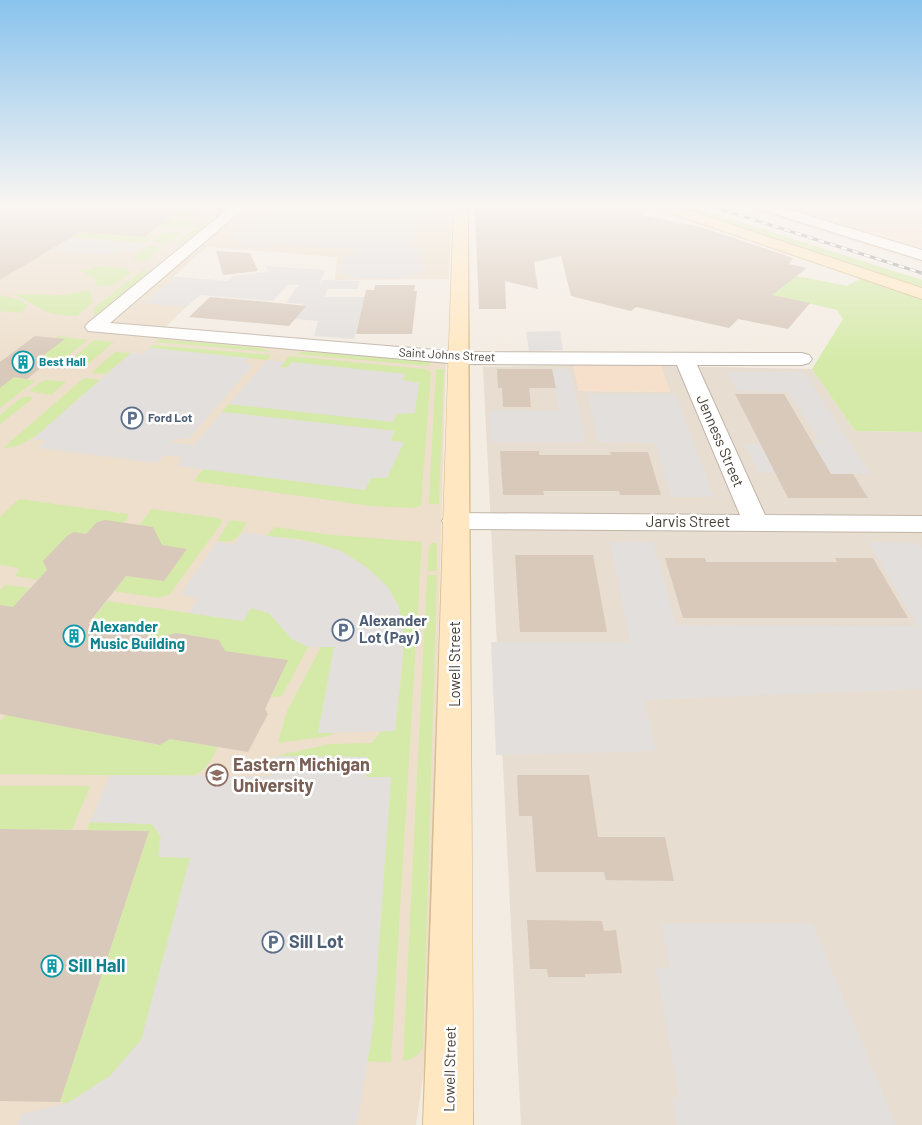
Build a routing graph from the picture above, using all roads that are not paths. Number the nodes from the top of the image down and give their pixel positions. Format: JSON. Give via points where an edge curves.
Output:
{"nodes":[{"id":1,"x":179,"y":256,"type":"edge"},
{"id":2,"x":461,"y":256,"type":"edge"},
{"id":3,"x":812,"y":256,"type":"edge"},
{"id":4,"x":922,"y":294,"type":"edge"},
{"id":5,"x":460,"y":358,"type":"junction"},
{"id":6,"x":685,"y":359,"type":"junction"},
{"id":7,"x":802,"y":359,"type":"dead end"},
{"id":8,"x":455,"y":521,"type":"junction"},
{"id":9,"x":756,"y":523,"type":"junction"},
{"id":10,"x":922,"y":524,"type":"edge"},
{"id":11,"x":448,"y":1125,"type":"edge"}],
"edges":[{"from":1,"to":5,"type":"street","name":"Saint Johns Street","via":[[94,327]]},
{"from":2,"to":5,"type":"main road","name":"Lowell Street"},
{"from":3,"to":4,"type":"main road"},
{"from":5,"to":6,"type":"street","name":"Saint Johns Street"},
{"from":5,"to":8,"type":"main road","name":"Lowell Street"},
{"from":6,"to":7,"type":"street","name":"Saint Johns Street"},
{"from":6,"to":9,"type":"street","name":"Jenness Street"},
{"from":8,"to":9,"type":"street","name":"Jarvis Street"},
{"from":8,"to":11,"type":"main road","name":"Lowell Street"},
{"from":9,"to":10,"type":"street","name":"Jarvis Street"}]}
